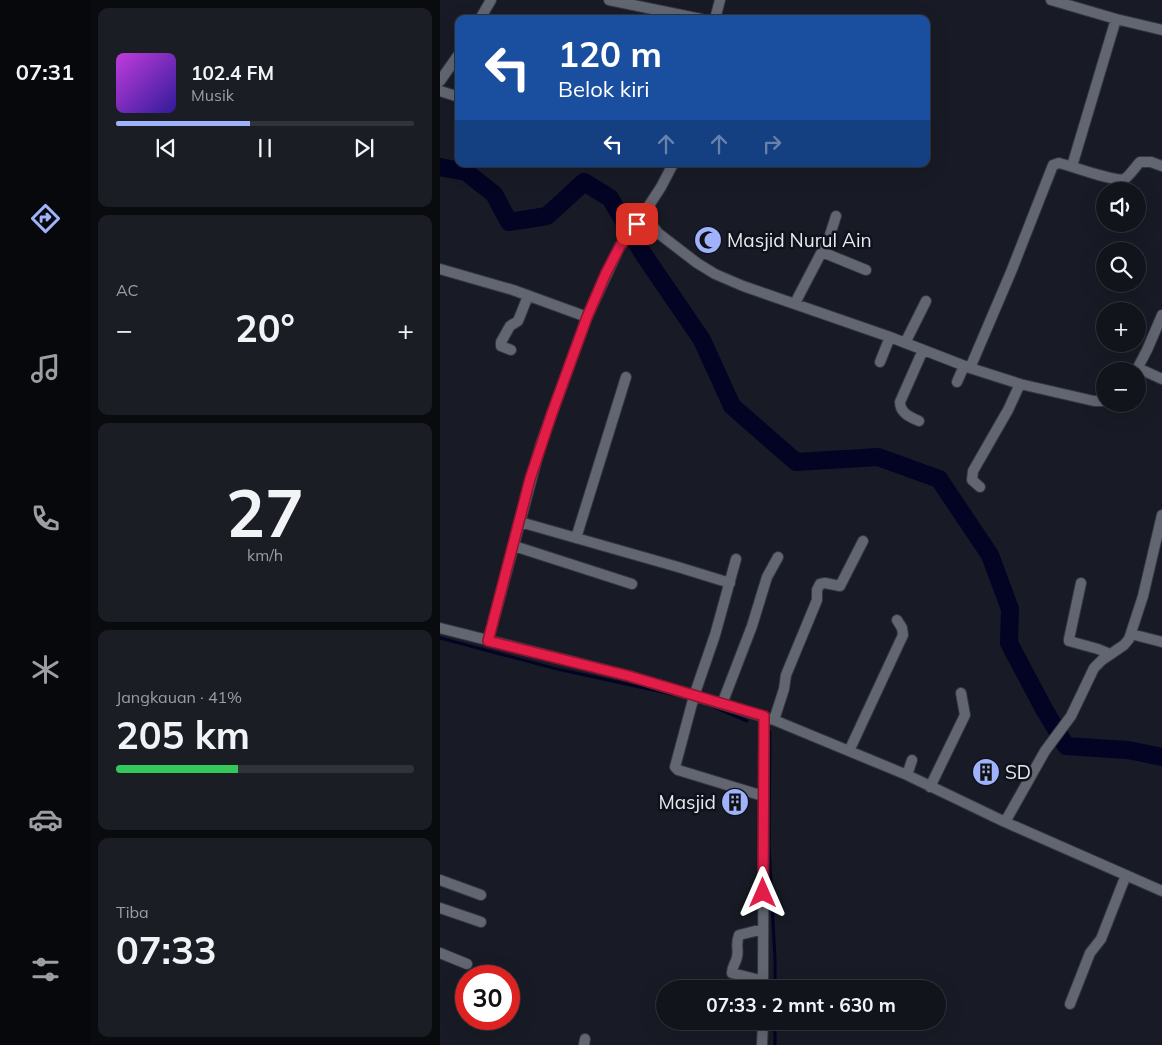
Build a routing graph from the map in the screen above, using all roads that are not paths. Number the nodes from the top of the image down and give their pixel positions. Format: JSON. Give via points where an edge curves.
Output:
{"nodes":[{"id":1,"x":490,"y":0,"type":"edge"},
{"id":2,"x":609,"y":0,"type":"edge"},
{"id":3,"x":720,"y":0,"type":"edge"},
{"id":4,"x":1051,"y":0,"type":"edge"},
{"id":5,"x":482,"y":15,"type":"edge"},
{"id":6,"x":666,"y":15,"type":"edge"},
{"id":7,"x":717,"y":15,"type":"edge"},
{"id":8,"x":1116,"y":19,"type":"junction"},
{"id":9,"x":1162,"y":30,"type":"edge"},
{"id":10,"x":455,"y":60,"type":"edge"},
{"id":11,"x":440,"y":81,"type":"edge"},
{"id":12,"x":440,"y":90,"type":"edge"},
{"id":13,"x":455,"y":96,"type":"edge"},
{"id":14,"x":1072,"y":166,"type":"junction"},
{"id":15,"x":1162,"y":166,"type":"edge"},
{"id":16,"x":672,"y":167,"type":"edge"},
{"id":17,"x":644,"y":214,"type":"junction"},
{"id":18,"x":836,"y":216,"type":"dead end"},
{"id":19,"x":822,"y":252,"type":"junction"},
{"id":20,"x":440,"y":269,"type":"edge"},
{"id":21,"x":866,"y":270,"type":"dead end"},
{"id":22,"x":528,"y":296,"type":"junction"},
{"id":23,"x":926,"y":302,"type":"dead end"},
{"id":24,"x":795,"y":303,"type":"junction"},
{"id":25,"x":1162,"y":315,"type":"edge"},
{"id":26,"x":587,"y":317,"type":"junction"},
{"id":27,"x":890,"y":337,"type":"junction"},
{"id":28,"x":905,"y":343,"type":"junction"},
{"id":29,"x":511,"y":350,"type":"dead end"},
{"id":30,"x":922,"y":350,"type":"junction"},
{"id":31,"x":880,"y":362,"type":"dead end"},
{"id":32,"x":1141,"y":362,"type":"edge"},
{"id":33,"x":967,"y":367,"type":"junction"},
{"id":34,"x":1146,"y":373,"type":"edge"},
{"id":35,"x":626,"y":377,"type":"dead end"},
{"id":36,"x":1162,"y":379,"type":"edge"},
{"id":37,"x":957,"y":382,"type":"dead end"},
{"id":38,"x":1020,"y":384,"type":"junction"},
{"id":39,"x":1096,"y":400,"type":"edge"},
{"id":40,"x":919,"y":421,"type":"dead end"},
{"id":41,"x":980,"y":487,"type":"dead end"},
{"id":42,"x":1162,"y":515,"type":"edge"},
{"id":43,"x":520,"y":522,"type":"junction"},
{"id":44,"x":576,"y":538,"type":"junction"},
{"id":45,"x":863,"y":541,"type":"dead end"},
{"id":46,"x":514,"y":546,"type":"junction"},
{"id":47,"x":778,"y":557,"type":"dead end"},
{"id":48,"x":736,"y":559,"type":"dead end"},
{"id":49,"x":730,"y":583,"type":"junction"},
{"id":50,"x":1081,"y":583,"type":"dead end"},
{"id":51,"x":632,"y":584,"type":"dead end"},
{"id":52,"x":897,"y":620,"type":"dead end"},
{"id":53,"x":440,"y":628,"type":"edge"},
{"id":54,"x":1131,"y":634,"type":"junction"},
{"id":55,"x":488,"y":641,"type":"junction"},
{"id":56,"x":1162,"y":642,"type":"edge"},
{"id":57,"x":1110,"y":654,"type":"junction"},
{"id":58,"x":961,"y":693,"type":"dead end"},
{"id":59,"x":694,"y":696,"type":"junction"},
{"id":60,"x":722,"y":704,"type":"junction"},
{"id":61,"x":764,"y":716,"type":"junction"},
{"id":62,"x":774,"y":720,"type":"junction"},
{"id":63,"x":849,"y":751,"type":"junction"},
{"id":64,"x":912,"y":760,"type":"dead end"},
{"id":65,"x":907,"y":775,"type":"junction"},
{"id":66,"x":930,"y":786,"type":"junction"},
{"id":67,"x":764,"y":796,"type":"junction"},
{"id":68,"x":1005,"y":822,"type":"junction"},
{"id":69,"x":1126,"y":875,"type":"junction"},
{"id":70,"x":440,"y":880,"type":"edge"},
{"id":71,"x":1162,"y":891,"type":"edge"},
{"id":72,"x":481,"y":895,"type":"dead end"},
{"id":73,"x":440,"y":908,"type":"edge"},
{"id":74,"x":481,"y":922,"type":"dead end"},
{"id":75,"x":763,"y":929,"type":"junction"},
{"id":76,"x":440,"y":953,"type":"edge"},
{"id":77,"x":467,"y":964,"type":"dead end"},
{"id":78,"x":750,"y":980,"type":"edge"},
{"id":79,"x":763,"y":980,"type":"edge"},
{"id":80,"x":1070,"y":1004,"type":"dead end"},
{"id":81,"x":762,"y":1030,"type":"edge"},
{"id":82,"x":762,"y":1045,"type":"edge"}],
"edges":[{"from":1,"to":5,"type":"street"},
{"from":2,"to":6,"type":"street"},
{"from":3,"to":7,"type":"street"},
{"from":4,"to":8,"type":"street"},
{"from":8,"to":9,"type":"street"},
{"from":8,"to":14,"type":"street"},
{"from":10,"to":11,"type":"street"},
{"from":12,"to":13,"type":"street"},
{"from":14,"to":15,"type":"street","via":[[1122,179],[1140,162]]},
{"from":14,"to":33,"type":"street","via":[[1053,165],[1012,272]]},
{"from":16,"to":17,"type":"street"},
{"from":17,"to":24,"type":"street","via":[[658,232],[697,264],[743,286]]},
{"from":17,"to":26,"type":"street","via":[[620,246]]},
{"from":18,"to":19,"type":"street"},
{"from":19,"to":21,"type":"street"},
{"from":19,"to":24,"type":"street"},
{"from":20,"to":22,"type":"street"},
{"from":22,"to":26,"type":"street"},
{"from":22,"to":29,"type":"street","via":[[518,321],[510,326],[501,342],[501,346]]},
{"from":23,"to":28,"type":"street"},
{"from":24,"to":27,"type":"street"},
{"from":25,"to":32,"type":"street"},
{"from":26,"to":43,"type":"street","via":[[540,444]]},
{"from":27,"to":28,"type":"street"},
{"from":27,"to":31,"type":"street"},
{"from":28,"to":30,"type":"street"},
{"from":30,"to":33,"type":"street"},
{"from":30,"to":40,"type":"street","via":[[900,402],[903,412]]},
{"from":33,"to":37,"type":"street"},
{"from":33,"to":38,"type":"street"},
{"from":34,"to":36,"type":"street"},
{"from":35,"to":44,"type":"street"},
{"from":38,"to":39,"type":"street"},
{"from":38,"to":41,"type":"street","via":[[973,471],[972,480]]},
{"from":42,"to":54,"type":"street"},
{"from":43,"to":44,"type":"street"},
{"from":43,"to":46,"type":"street"},
{"from":44,"to":49,"type":"street"},
{"from":45,"to":62,"type":"street","via":[[840,586],[820,584],[817,600],[786,675]]},
{"from":46,"to":51,"type":"street"},
{"from":46,"to":55,"type":"street"},
{"from":47,"to":60,"type":"street","via":[[764,586]]},
{"from":48,"to":49,"type":"street"},
{"from":49,"to":59,"type":"street"},
{"from":50,"to":57,"type":"street","via":[[1070,641]]},
{"from":52,"to":63,"type":"street","via":[[902,635]]},
{"from":53,"to":55,"type":"street"},
{"from":54,"to":56,"type":"street"},
{"from":54,"to":57,"type":"street","via":[[1124,645]]},
{"from":55,"to":59,"type":"street","via":[[629,676]]},
{"from":57,"to":68,"type":"street","via":[[1094,668],[1071,716],[1045,751]]},
{"from":58,"to":66,"type":"street","via":[[965,715]]},
{"from":59,"to":60,"type":"street"},
{"from":59,"to":67,"type":"street","via":[[675,767]]},
{"from":60,"to":61,"type":"street"},
{"from":61,"to":62,"type":"street"},
{"from":61,"to":67,"type":"street"},
{"from":62,"to":63,"type":"street"},
{"from":63,"to":65,"type":"street"},
{"from":64,"to":65,"type":"street"},
{"from":65,"to":66,"type":"street"},
{"from":66,"to":68,"type":"street"},
{"from":67,"to":75,"type":"street"},
{"from":68,"to":69,"type":"street"},
{"from":69,"to":71,"type":"street"},
{"from":69,"to":80,"type":"street","via":[[1101,939],[1089,955]]},
{"from":70,"to":72,"type":"street"},
{"from":73,"to":74,"type":"street"},
{"from":75,"to":78,"type":"street","via":[[739,935],[736,943],[737,956],[732,973]]},
{"from":75,"to":79,"type":"street"},
{"from":76,"to":77,"type":"street"},
{"from":81,"to":82,"type":"street"}]}
